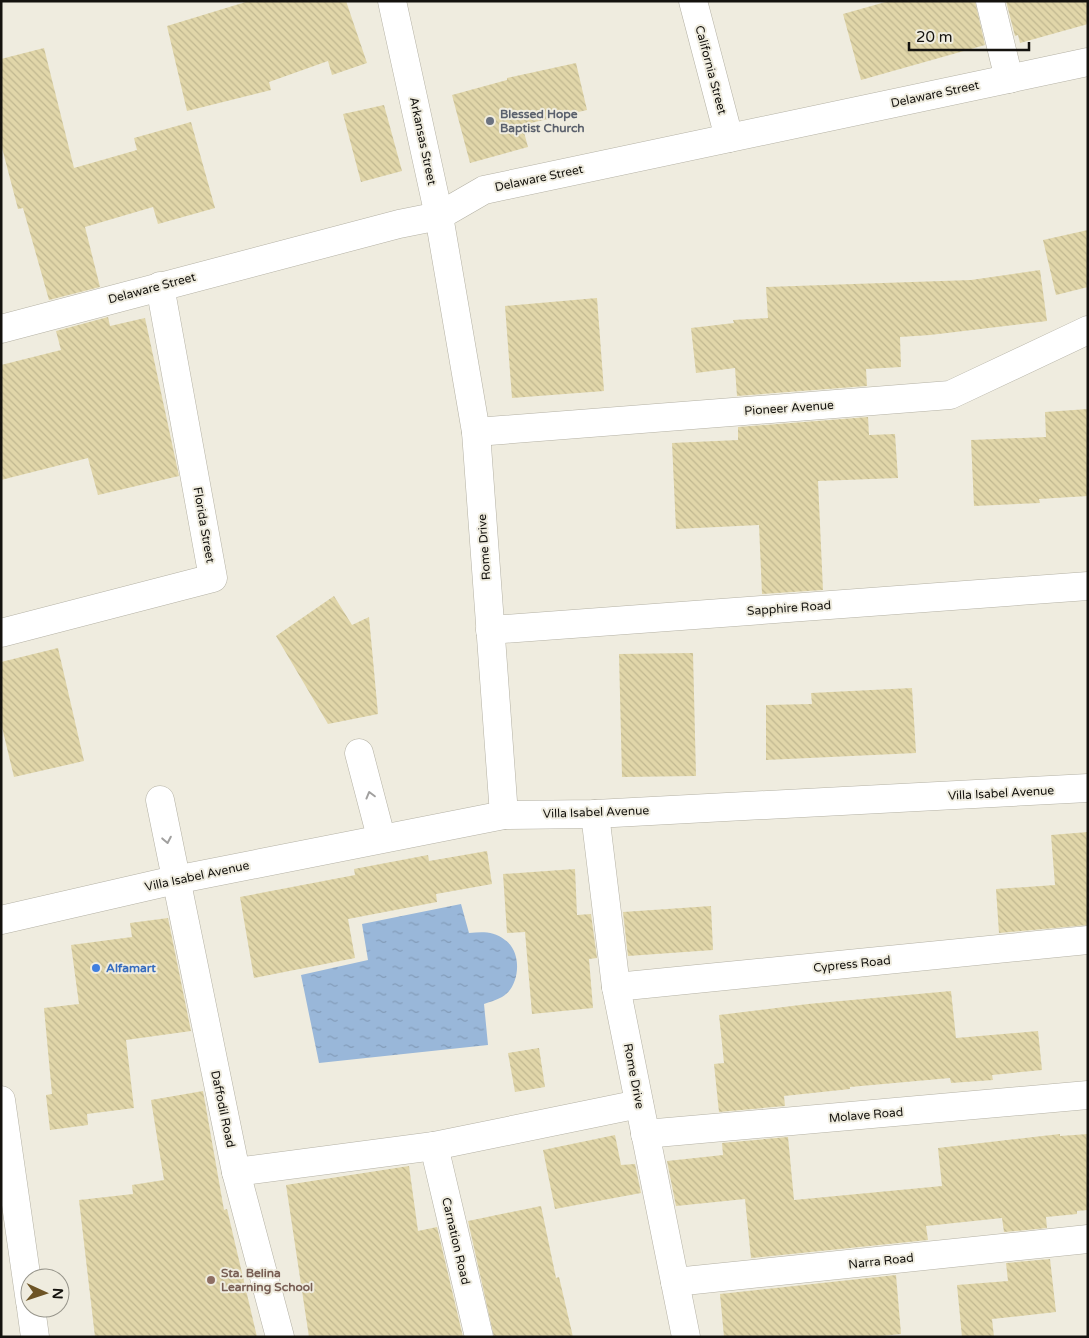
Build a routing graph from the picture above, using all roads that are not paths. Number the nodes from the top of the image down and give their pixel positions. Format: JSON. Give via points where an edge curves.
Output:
{"nodes":[{"id":1,"x":392,"y":1,"type":"edge"},
{"id":2,"x":694,"y":1,"type":"edge"},
{"id":3,"x":990,"y":1,"type":"edge"},
{"id":4,"x":1088,"y":62,"type":"edge"},
{"id":5,"x":1009,"y":79,"type":"junction"},
{"id":6,"x":729,"y":138,"type":"junction"},
{"id":7,"x":439,"y":216,"type":"junction"},
{"id":8,"x":450,"y":281,"type":"joint"},
{"id":9,"x":160,"y":286,"type":"junction"},
{"id":10,"x":1,"y":329,"type":"edge"},
{"id":11,"x":1088,"y":330,"type":"edge"},
{"id":12,"x":476,"y":432,"type":"junction"},
{"id":13,"x":1088,"y":586,"type":"edge"},
{"id":14,"x":490,"y":630,"type":"junction"},
{"id":15,"x":1,"y":633,"type":"edge"},
{"id":16,"x":359,"y":753,"type":"dead end"},
{"id":17,"x":1088,"y":788,"type":"edge"},
{"id":18,"x":160,"y":800,"type":"dead end"},
{"id":19,"x":595,"y":814,"type":"junction"},
{"id":20,"x":504,"y":815,"type":"junction"},
{"id":21,"x":381,"y":837,"type":"junction"},
{"id":22,"x":175,"y":880,"type":"junction"},
{"id":23,"x":1,"y":920,"type":"edge"},
{"id":24,"x":1088,"y":940,"type":"edge"},
{"id":25,"x":616,"y":987,"type":"junction"},
{"id":26,"x":1088,"y":1095,"type":"edge"},
{"id":27,"x":1,"y":1100,"type":"edge"},
{"id":28,"x":639,"y":1104,"type":"junction"},
{"id":29,"x":645,"y":1134,"type":"junction"},
{"id":30,"x":434,"y":1146,"type":"junction"},
{"id":31,"x":236,"y":1172,"type":"junction"},
{"id":32,"x":1088,"y":1239,"type":"edge"},
{"id":33,"x":25,"y":1268,"type":"edge"},
{"id":34,"x":675,"y":1282,"type":"junction"},
{"id":35,"x":32,"y":1318,"type":"edge"},
{"id":36,"x":35,"y":1337,"type":"edge"},
{"id":37,"x":280,"y":1337,"type":"edge"},
{"id":38,"x":478,"y":1337,"type":"edge"},
{"id":39,"x":686,"y":1337,"type":"edge"}],
"edges":[{"from":1,"to":7,"type":"street","name":"Arkansas Street"},
{"from":2,"to":6,"type":"street","name":"California Street"},
{"from":3,"to":5,"type":"street"},
{"from":4,"to":5,"type":"street","name":"Delaware Street"},
{"from":5,"to":6,"type":"street","name":"Delaware Street"},
{"from":6,"to":7,"type":"street","name":"Delaware Street","via":[[484,190]]},
{"from":7,"to":8,"type":"street","name":"Arkansas Street"},
{"from":7,"to":9,"type":"street","name":"Delaware Street"},
{"from":8,"to":12,"type":"street","name":"Rome Drive"},
{"from":9,"to":10,"type":"street","name":"Delaware Street"},
{"from":9,"to":15,"type":"street","name":"Florida Street","via":[[213,578]]},
{"from":11,"to":12,"type":"street","name":"Pioneer Avenue","via":[[950,395]]},
{"from":12,"to":14,"type":"street","name":"Rome Drive"},
{"from":13,"to":14,"type":"street","name":"Sapphire Road"},
{"from":14,"to":20,"type":"street","name":"Rome Drive"},
{"from":21,"to":16,"type":"street","one_way":true},
{"from":17,"to":19,"type":"street","name":"Villa Isabel Avenue"},
{"from":18,"to":22,"type":"street","name":"Daffodil Road","one_way":true},
{"from":19,"to":20,"type":"street","name":"Villa Isabel Avenue"},
{"from":19,"to":25,"type":"street","name":"Rome Drive"},
{"from":20,"to":21,"type":"street","name":"Villa Isabel Avenue"},
{"from":21,"to":22,"type":"street","name":"Villa Isabel Avenue"},
{"from":22,"to":23,"type":"street","name":"Villa Isabel Avenue"},
{"from":22,"to":31,"type":"street","name":"Daffodil Road"},
{"from":24,"to":25,"type":"street","name":"Cypress Road"},
{"from":25,"to":28,"type":"street","name":"Rome Drive"},
{"from":26,"to":29,"type":"street","name":"Molave Road"},
{"from":27,"to":33,"type":"street"},
{"from":28,"to":29,"type":"street","name":"Rome Drive"},
{"from":28,"to":30,"type":"street"},
{"from":29,"to":34,"type":"street","name":"Rome Drive"},
{"from":30,"to":31,"type":"street"},
{"from":30,"to":38,"type":"street","name":"Carnation Road"},
{"from":31,"to":37,"type":"street","name":"Daffodil Road"},
{"from":32,"to":34,"type":"street","name":"Narra Road"},
{"from":34,"to":39,"type":"street","name":"Rome Drive"},
{"from":35,"to":36,"type":"street"}]}
